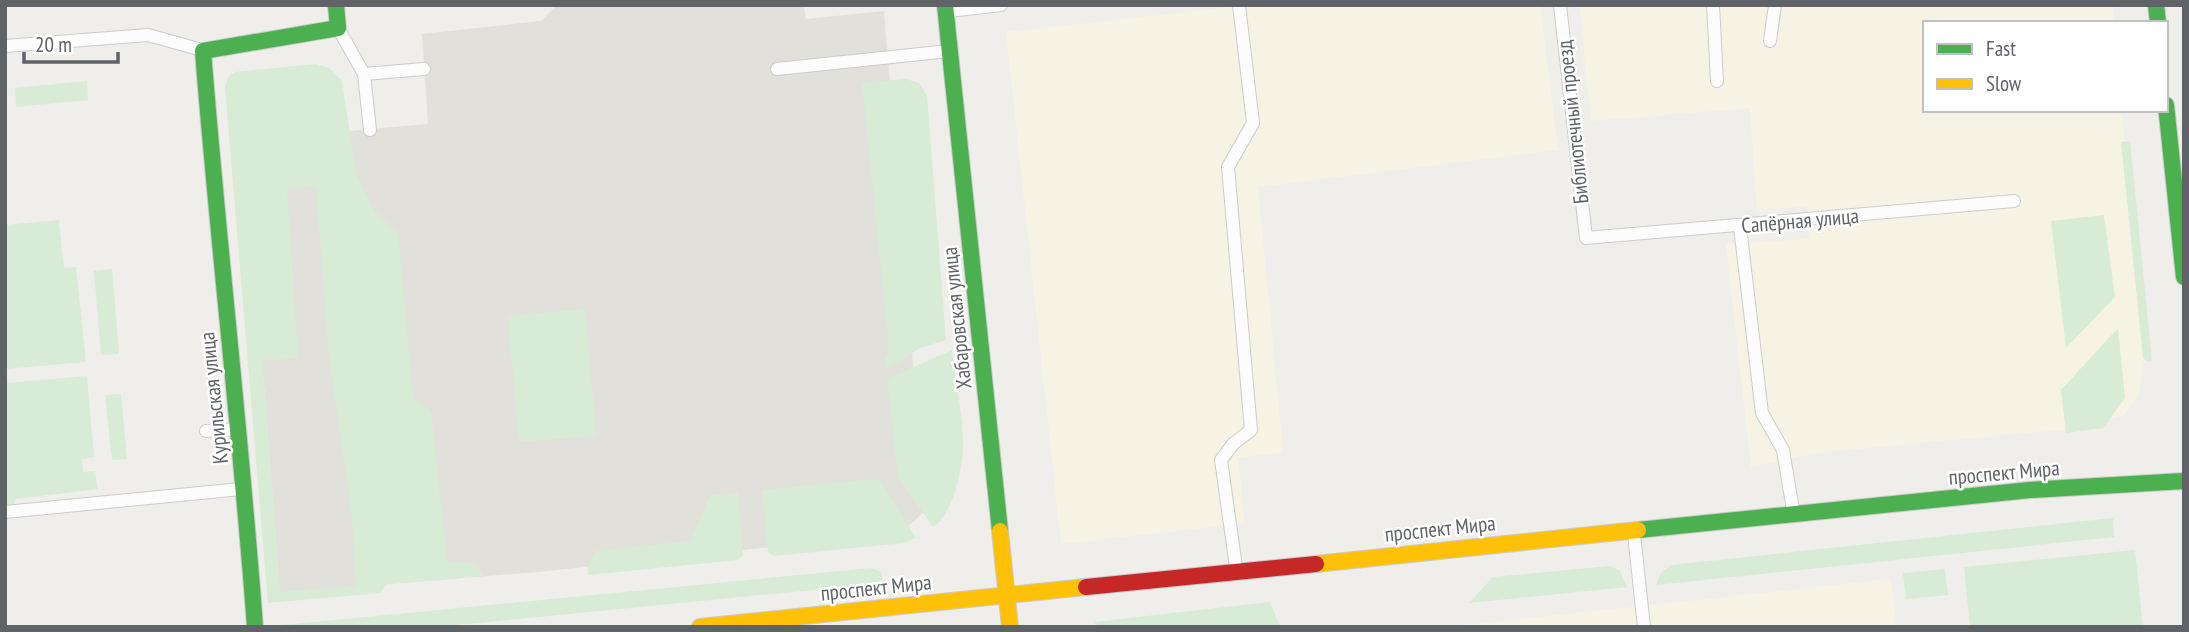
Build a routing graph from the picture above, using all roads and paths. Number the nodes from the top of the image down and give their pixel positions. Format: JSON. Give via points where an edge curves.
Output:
{"nodes":[{"id":1,"x":336,"y":5,"type":"edge"},
{"id":2,"x":1001,"y":5,"type":"edge"},
{"id":3,"x":1239,"y":5,"type":"edge"},
{"id":4,"x":1560,"y":5,"type":"edge"},
{"id":5,"x":1713,"y":5,"type":"edge"},
{"id":6,"x":1775,"y":5,"type":"edge"},
{"id":7,"x":945,"y":8,"type":"edge"},
{"id":8,"x":338,"y":28,"type":"junction"},
{"id":9,"x":1770,"y":41,"type":"dead end"},
{"id":10,"x":5,"y":46,"type":"edge"},
{"id":11,"x":203,"y":51,"type":"junction"},
{"id":12,"x":950,"y":51,"type":"junction"},
{"id":13,"x":424,"y":69,"type":"dead end"},
{"id":14,"x":777,"y":69,"type":"dead end"},
{"id":15,"x":364,"y":74,"type":"junction"},
{"id":16,"x":1717,"y":81,"type":"dead end"},
{"id":17,"x":2167,"y":112,"type":"edge"},
{"id":18,"x":370,"y":130,"type":"dead end"},
{"id":19,"x":2014,"y":201,"type":"dead end"},
{"id":20,"x":1740,"y":227,"type":"junction"},
{"id":21,"x":1586,"y":239,"type":"joint"},
{"id":22,"x":2184,"y":277,"type":"edge"},
{"id":23,"x":238,"y":429,"type":"junction"},
{"id":24,"x":206,"y":431,"type":"dead end"},
{"id":25,"x":2184,"y":481,"type":"edge"},
{"id":26,"x":245,"y":489,"type":"junction"},
{"id":27,"x":5,"y":512,"type":"edge"},
{"id":28,"x":1793,"y":514,"type":"junction"},
{"id":29,"x":1634,"y":531,"type":"junction"},
{"id":30,"x":1236,"y":571,"type":"junction"},
{"id":31,"x":1006,"y":596,"type":"junction"},
{"id":32,"x":255,"y":627,"type":"edge"},
{"id":33,"x":701,"y":627,"type":"edge"},
{"id":34,"x":1010,"y":627,"type":"edge"},
{"id":35,"x":1644,"y":627,"type":"edge"}],
"edges":[{"from":1,"to":8,"type":"main road"},
{"from":2,"to":7,"type":"lane"},
{"from":3,"to":30,"type":"lane","via":[[1254,123],[1228,167],[1251,430],[1221,460]]},
{"from":4,"to":21,"type":"lane","name":"Библиотечный проезд"},
{"from":5,"to":16,"type":"lane"},
{"from":6,"to":9,"type":"lane"},
{"from":7,"to":12,"type":"main road","name":"Хабаровская улица"},
{"from":8,"to":11,"type":"main road"},
{"from":8,"to":15,"type":"lane"},
{"from":10,"to":11,"type":"lane","via":[[148,35]]},
{"from":11,"to":23,"type":"main road","name":"Курильская улица"},
{"from":12,"to":14,"type":"lane"},
{"from":12,"to":31,"type":"main road","name":"Хабаровская улица"},
{"from":13,"to":15,"type":"lane"},
{"from":15,"to":18,"type":"lane"},
{"from":17,"to":22,"type":"main road"},
{"from":19,"to":20,"type":"lane","name":"Сапёрная улица"},
{"from":20,"to":21,"type":"lane","name":"Сапёрная улица"},
{"from":20,"to":28,"type":"lane","via":[[1762,413],[1783,450]]},
{"from":23,"to":24,"type":"lane"},
{"from":23,"to":26,"type":"main road","name":"Курильская улица"},
{"from":25,"to":28,"type":"main road","name":"проспект Мира","via":[[2030,490]]},
{"from":26,"to":27,"type":"lane"},
{"from":26,"to":32,"type":"main road","name":"Курильская улица"},
{"from":28,"to":29,"type":"main road","name":"проспект Мира"},
{"from":29,"to":30,"type":"main road","name":"проспект Мира"},
{"from":29,"to":35,"type":"lane"},
{"from":30,"to":31,"type":"main road","name":"проспект Мира"},
{"from":31,"to":33,"type":"main road","name":"проспект Мира"},
{"from":31,"to":34,"type":"main road","name":"Хабаровская улица"}]}
